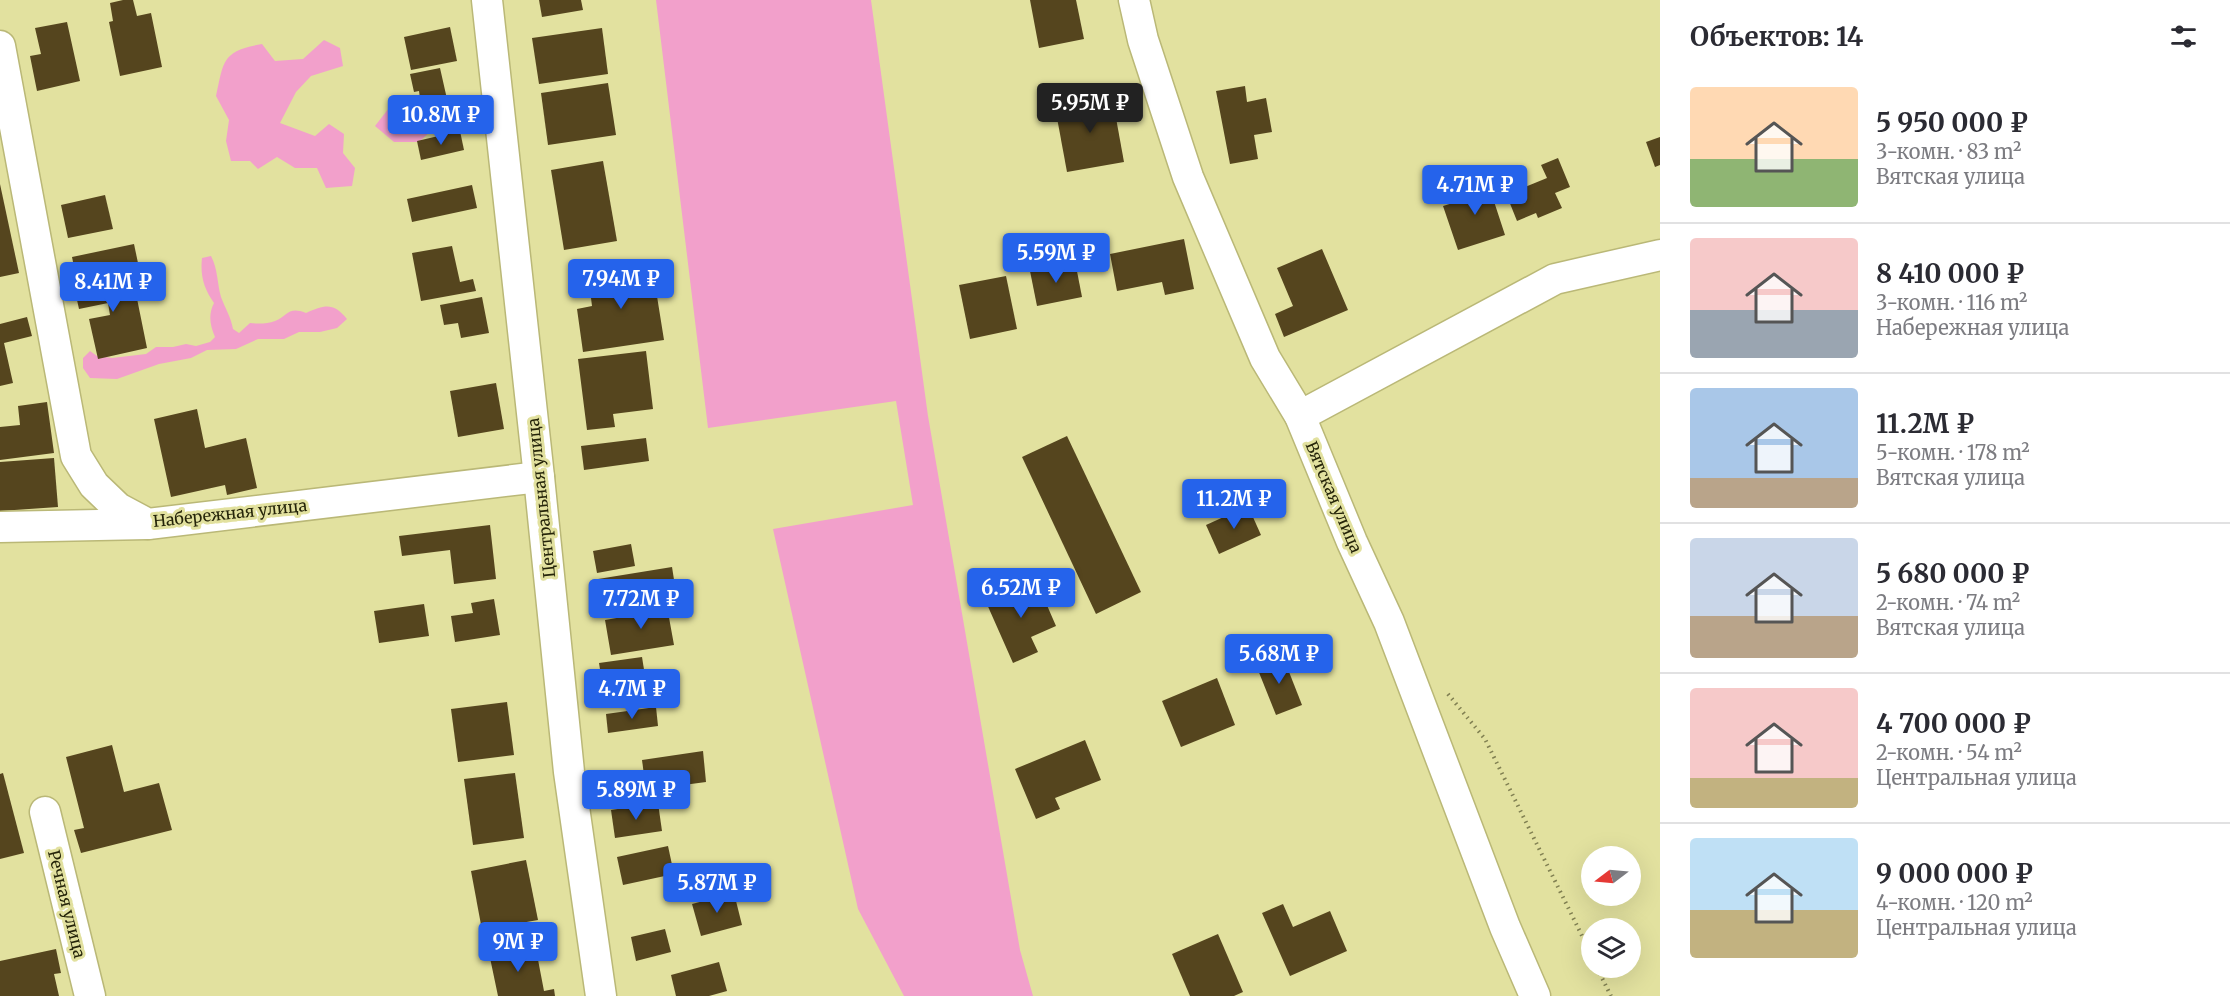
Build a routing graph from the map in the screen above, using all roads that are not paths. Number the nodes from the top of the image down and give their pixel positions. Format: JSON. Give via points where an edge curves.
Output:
{"nodes":[{"id":1,"x":487,"y":0,"type":"edge"},
{"id":2,"x":1134,"y":0,"type":"edge"},
{"id":3,"x":0,"y":46,"type":"edge"},
{"id":4,"x":1660,"y":255,"type":"edge"},
{"id":5,"x":1300,"y":416,"type":"junction"},
{"id":6,"x":539,"y":477,"type":"junction"},
{"id":7,"x":148,"y":524,"type":"junction"},
{"id":8,"x":0,"y":527,"type":"edge"},
{"id":9,"x":45,"y":812,"type":"dead end"},
{"id":10,"x":90,"y":996,"type":"edge"},
{"id":11,"x":602,"y":996,"type":"edge"},
{"id":12,"x":1535,"y":996,"type":"edge"}],
"edges":[{"from":1,"to":6,"type":"street","name":"Центральная улица"},
{"from":2,"to":5,"type":"street","name":"Вятская улица","via":[[1143,40],[1188,177],[1265,358]]},
{"from":3,"to":7,"type":"street","name":"Набережная улица","via":[[76,456],[102,493],[118,508]]},
{"from":4,"to":5,"type":"street","via":[[1555,279]]},
{"from":5,"to":12,"type":"street","name":"Вятская улица","via":[[1389,622]]},
{"from":6,"to":7,"type":"street","name":"Набережная улица"},
{"from":6,"to":11,"type":"street","name":"Центральная улица","via":[[569,772]]},
{"from":7,"to":8,"type":"street"},
{"from":9,"to":10,"type":"street","name":"Речная улица"}]}
